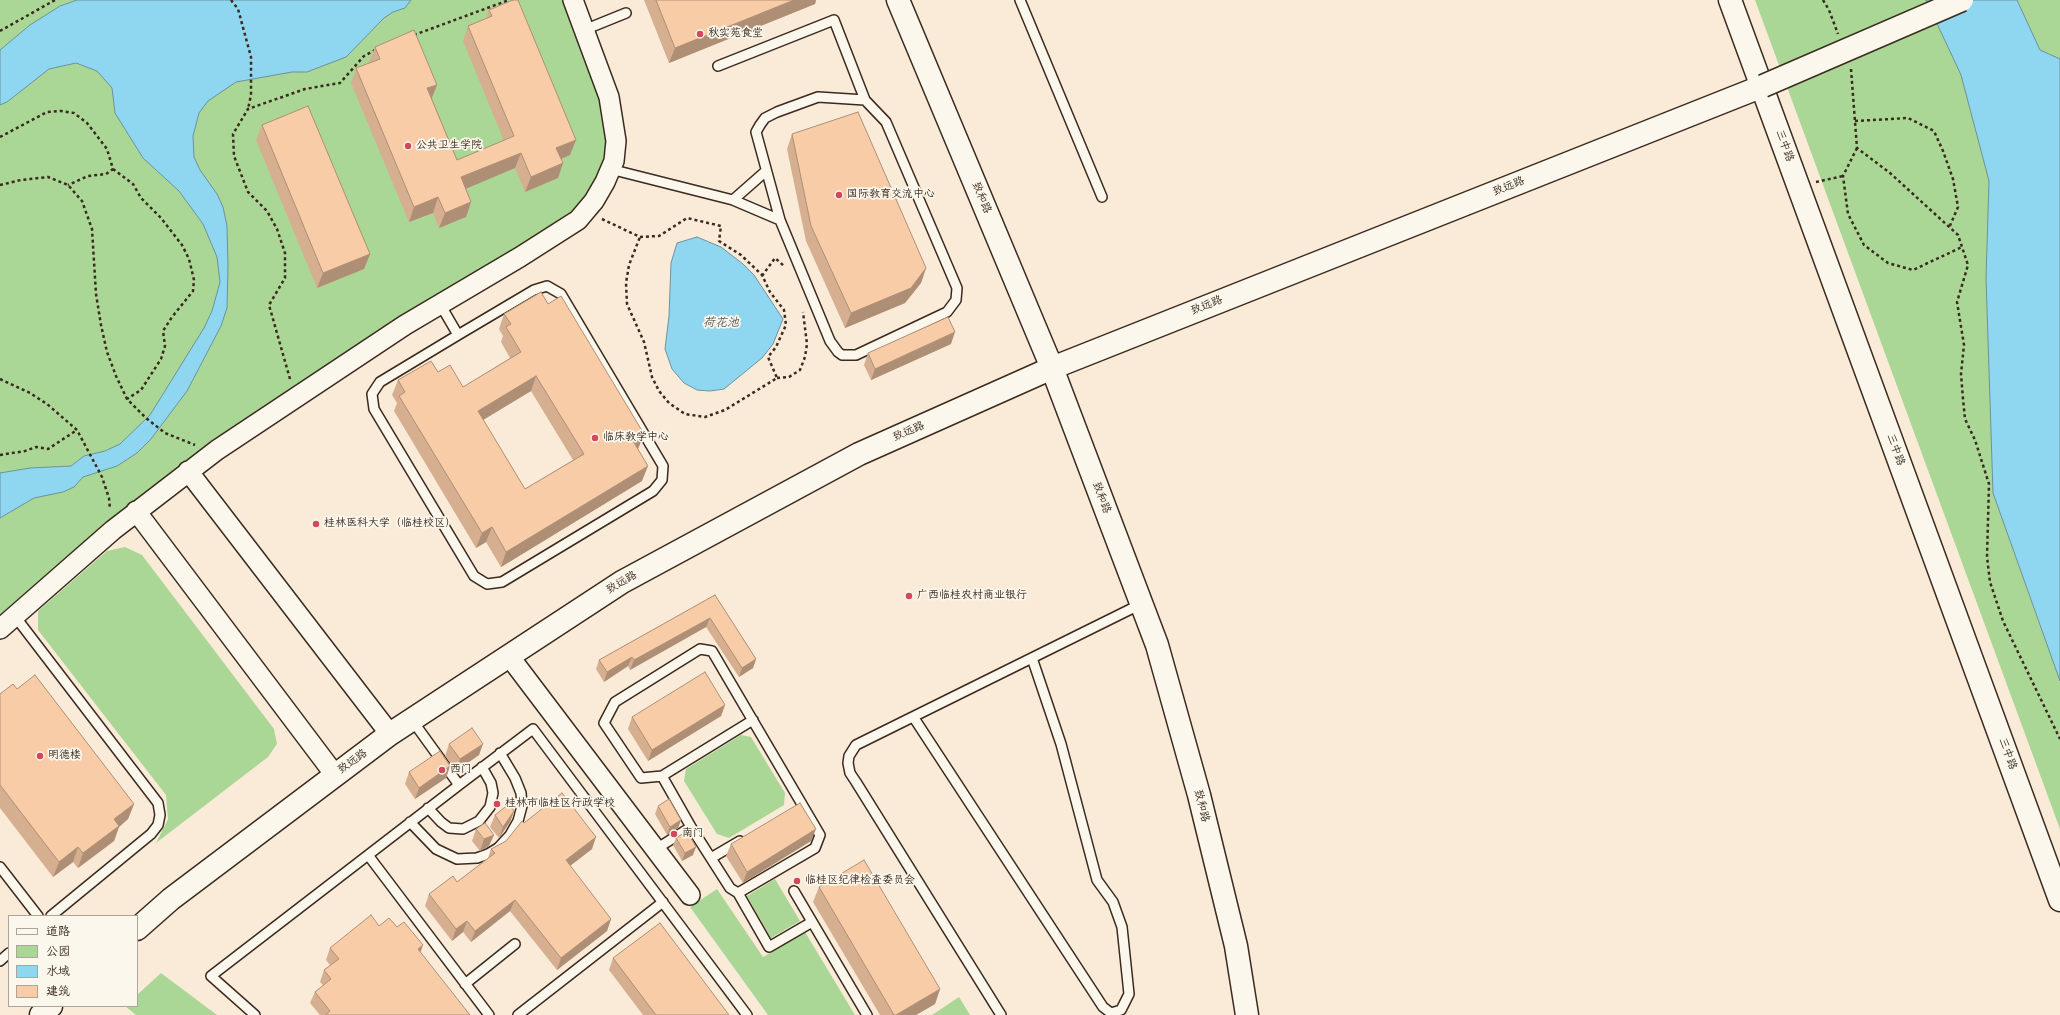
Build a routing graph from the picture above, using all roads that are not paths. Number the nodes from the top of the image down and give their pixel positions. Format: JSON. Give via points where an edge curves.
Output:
{"nodes":[{"id":1,"x":573,"y":0,"type":"edge"},
{"id":2,"x":898,"y":0,"type":"edge"},
{"id":3,"x":1020,"y":0,"type":"edge"},
{"id":4,"x":1730,"y":0,"type":"edge"},
{"id":5,"x":1962,"y":0,"type":"edge"},
{"id":6,"x":626,"y":13,"type":"dead end"},
{"id":7,"x":584,"y":30,"type":"junction"},
{"id":8,"x":718,"y":66,"type":"dead end"},
{"id":9,"x":1762,"y":86,"type":"junction"},
{"id":10,"x":865,"y":100,"type":"junction"},
{"id":11,"x":610,"y":169,"type":"junction"},
{"id":12,"x":766,"y":171,"type":"junction"},
{"id":13,"x":1102,"y":197,"type":"dead end"},
{"id":14,"x":733,"y":200,"type":"junction"},
{"id":15,"x":780,"y":220,"type":"junction"},
{"id":16,"x":440,"y":304,"type":"junction"},
{"id":17,"x":458,"y":334,"type":"junction"},
{"id":18,"x":1052,"y":368,"type":"junction"},
{"id":19,"x":188,"y":471,"type":"junction"},
{"id":20,"x":136,"y":511,"type":"junction"},
{"id":21,"x":1141,"y":604,"type":"junction"},
{"id":22,"x":14,"y":615,"type":"junction"},
{"id":23,"x":0,"y":629,"type":"edge"},
{"id":24,"x":509,"y":656,"type":"junction"},
{"id":25,"x":1032,"y":658,"type":"junction"},
{"id":26,"x":914,"y":718,"type":"junction"},
{"id":27,"x":412,"y":720,"type":"junction"},
{"id":28,"x":753,"y":720,"type":"junction"},
{"id":29,"x":390,"y":734,"type":"junction"},
{"id":30,"x":500,"y":753,"type":"junction"},
{"id":31,"x":482,"y":767,"type":"junction"},
{"id":32,"x":335,"y":775,"type":"junction"},
{"id":33,"x":662,"y":776,"type":"junction"},
{"id":34,"x":459,"y":785,"type":"junction"},
{"id":35,"x":428,"y":808,"type":"junction"},
{"id":36,"x":478,"y":821,"type":"junction"},
{"id":37,"x":410,"y":822,"type":"junction"},
{"id":38,"x":691,"y":827,"type":"junction"},
{"id":39,"x":486,"y":832,"type":"edge"},
{"id":40,"x":750,"y":835,"type":"edge"},
{"id":41,"x":656,"y":849,"type":"junction"},
{"id":42,"x":368,"y":855,"type":"junction"},
{"id":43,"x":711,"y":858,"type":"junction"},
{"id":44,"x":0,"y":867,"type":"edge"},
{"id":45,"x":794,"y":891,"type":"dead end"},
{"id":46,"x":738,"y":893,"type":"junction"},
{"id":47,"x":690,"y":896,"type":"dead end"},
{"id":48,"x":2060,"y":900,"type":"edge"},
{"id":49,"x":663,"y":902,"type":"junction"},
{"id":50,"x":37,"y":915,"type":"edge"},
{"id":51,"x":52,"y":915,"type":"edge"},
{"id":52,"x":812,"y":922,"type":"junction"},
{"id":53,"x":138,"y":929,"type":"edge"},
{"id":54,"x":515,"y":944,"type":"dead end"},
{"id":55,"x":8,"y":954,"type":"edge"},
{"id":56,"x":0,"y":961,"type":"edge"},
{"id":57,"x":465,"y":984,"type":"junction"},
{"id":58,"x":50,"y":1007,"type":"edge"},
{"id":59,"x":41,"y":1015,"type":"edge"},
{"id":60,"x":255,"y":1015,"type":"edge"},
{"id":61,"x":489,"y":1015,"type":"edge"},
{"id":62,"x":518,"y":1015,"type":"edge"},
{"id":63,"x":747,"y":1015,"type":"edge"},
{"id":64,"x":867,"y":1015,"type":"edge"},
{"id":65,"x":1001,"y":1015,"type":"edge"},
{"id":66,"x":1247,"y":1015,"type":"edge"}],
"edges":[{"from":1,"to":7,"type":"street"},
{"from":2,"to":18,"type":"main road","name":"致和路"},
{"from":3,"to":13,"type":"lane"},
{"from":4,"to":9,"type":"main road","name":"三中路"},
{"from":5,"to":9,"type":"main road","name":"致远路","bridge":true},
{"from":6,"to":7,"type":"lane"},
{"from":7,"to":11,"type":"street","via":[[609,97],[614,120],[616,141],[614,162]]},
{"from":8,"to":10,"type":"lane","via":[[834,20]]},
{"from":9,"to":18,"type":"main road","name":"致远路"},
{"from":9,"to":48,"type":"main road","name":"三中路"},
{"from":10,"to":12,"type":"lane","via":[[818,97],[765,118],[756,132]]},
{"from":10,"to":15,"type":"lane","via":[[886,122],[957,288],[954,305],[947,312],[856,355],[840,354],[830,341]]},
{"from":11,"to":14,"type":"lane"},
{"from":11,"to":16,"type":"street","via":[[605,182],[578,220]]},
{"from":12,"to":14,"type":"lane"},
{"from":12,"to":15,"type":"lane"},
{"from":14,"to":15,"type":"lane"},
{"from":16,"to":17,"type":"lane"},
{"from":16,"to":19,"type":"street","via":[[295,397]]},
{"from":17,"to":17,"type":"lane","via":[[380,382],[372,394],[374,409],[474,576],[487,584],[502,582],[653,491],[662,480],[663,466],[561,294],[547,286],[534,290]]},
{"from":18,"to":21,"type":"main road","name":"致和路"},
{"from":18,"to":24,"type":"main road","name":"致远路","via":[[859,454],[622,582]]},
{"from":19,"to":20,"type":"street"},
{"from":19,"to":29,"type":"street"},
{"from":20,"to":22,"type":"street"},
{"from":20,"to":32,"type":"street"},
{"from":21,"to":25,"type":"lane"},
{"from":21,"to":66,"type":"main road","name":"致和路","via":[[1157,645],[1199,795],[1236,946]]},
{"from":22,"to":23,"type":"street"},
{"from":22,"to":51,"type":"lane","via":[[158,803],[160,815],[158,825],[151,834]]},
{"from":24,"to":27,"type":"main road","name":"致远路"},
{"from":24,"to":41,"type":"street"},
{"from":25,"to":26,"type":"lane"},
{"from":25,"to":26,"type":"lane","via":[[1061,744],[1097,880],[1113,902],[1122,928],[1129,994],[1121,1010],[1111,1013],[1103,1008]]},
{"from":26,"to":65,"type":"lane","via":[[856,745],[849,756],[850,773]]},
{"from":27,"to":29,"type":"main road","name":"致远路"},
{"from":27,"to":34,"type":"lane"},
{"from":28,"to":33,"type":"lane"},
{"from":28,"to":33,"type":"lane","via":[[712,651],[700,649],[615,702],[604,723],[641,778]]},
{"from":28,"to":46,"type":"lane","via":[[798,806],[820,835],[815,848]]},
{"from":29,"to":32,"type":"main road","name":"致远路"},
{"from":30,"to":31,"type":"lane"},
{"from":30,"to":37,"type":"lane","via":[[517,783],[522,806],[518,821],[510,835],[488,854],[457,860],[436,849]]},
{"from":30,"to":49,"type":"lane","via":[[533,729]]},
{"from":31,"to":34,"type":"lane"},
{"from":31,"to":36,"type":"lane","via":[[491,783],[493,793],[490,807]]},
{"from":32,"to":53,"type":"main road","name":"致远路","via":[[171,899]]},
{"from":33,"to":38,"type":"lane"},
{"from":34,"to":35,"type":"lane"},
{"from":35,"to":36,"type":"lane","via":[[450,828],[463,829]]},
{"from":35,"to":37,"type":"lane"},
{"from":36,"to":39,"type":"lane"},
{"from":37,"to":42,"type":"lane"},
{"from":38,"to":41,"type":"lane"},
{"from":38,"to":43,"type":"lane"},
{"from":40,"to":43,"type":"lane"},
{"from":41,"to":47,"type":"street"},
{"from":42,"to":57,"type":"lane"},
{"from":42,"to":60,"type":"lane","via":[[211,976]]},
{"from":43,"to":46,"type":"lane","via":[[730,888]]},
{"from":44,"to":50,"type":"lane"},
{"from":45,"to":52,"type":"lane"},
{"from":46,"to":52,"type":"lane","via":[[769,947]]},
{"from":49,"to":62,"type":"lane"},
{"from":49,"to":63,"type":"lane"},
{"from":52,"to":64,"type":"lane"},
{"from":54,"to":57,"type":"lane"},
{"from":55,"to":56,"type":"lane"},
{"from":57,"to":61,"type":"lane"},
{"from":58,"to":59,"type":"main road"}]}
